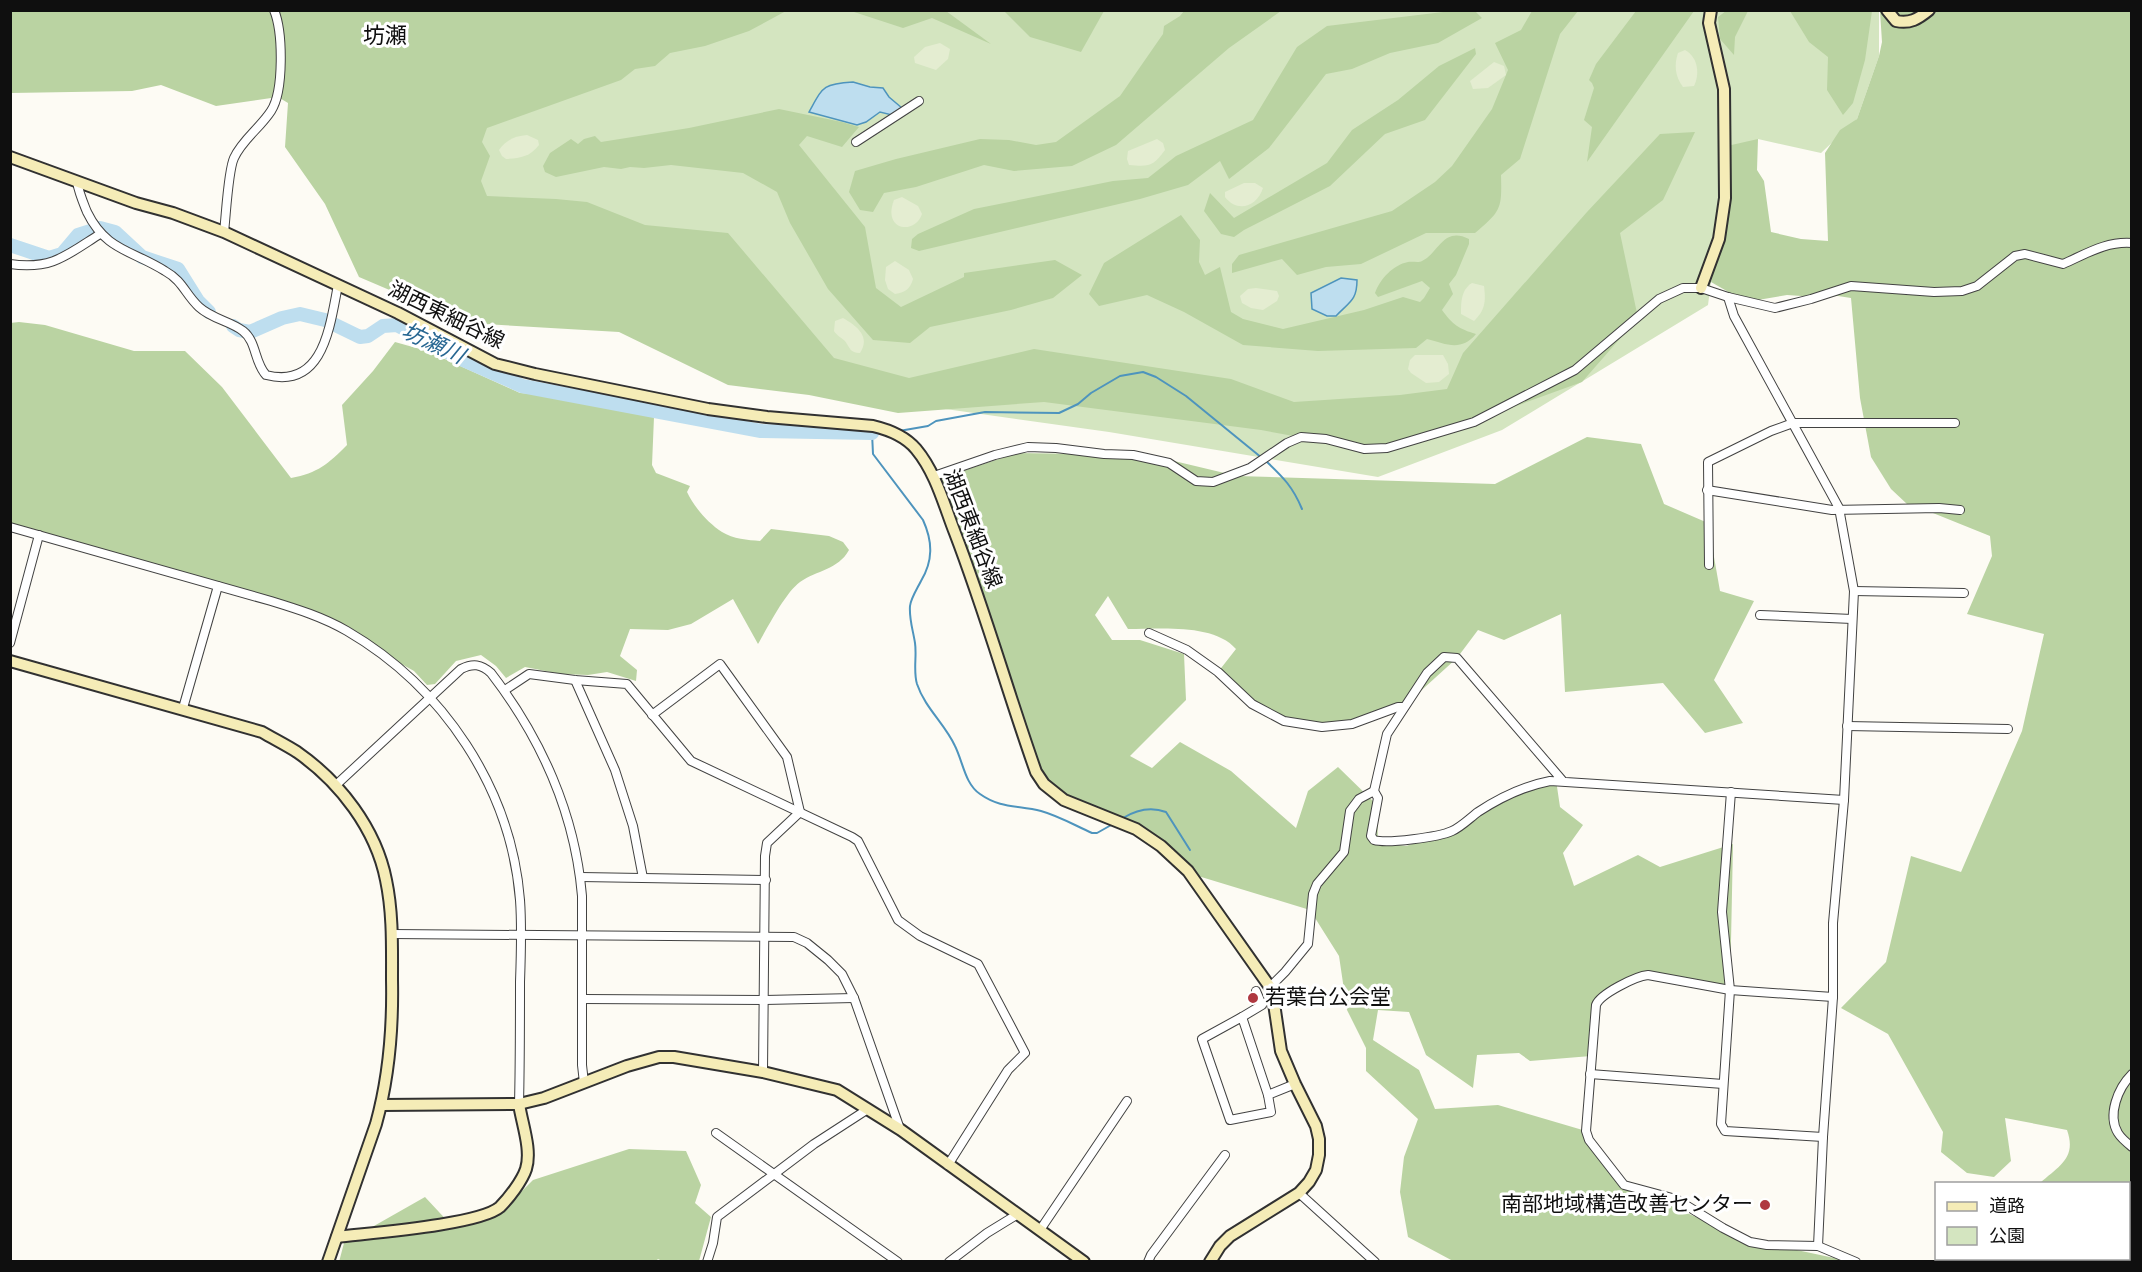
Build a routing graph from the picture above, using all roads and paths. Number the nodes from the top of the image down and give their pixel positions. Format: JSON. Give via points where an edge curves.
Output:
{"nodes":[{"id":1,"x":274,"y":10,"type":"edge"},
{"id":2,"x":1711,"y":10,"type":"edge"},
{"id":3,"x":1887,"y":10,"type":"edge"},
{"id":4,"x":1929,"y":10,"type":"edge"},
{"id":5,"x":919,"y":101,"type":"dead end"},
{"id":6,"x":856,"y":142,"type":"dead end"},
{"id":7,"x":10,"y":157,"type":"edge"},
{"id":8,"x":77,"y":182,"type":"junction"},
{"id":9,"x":224,"y":232,"type":"junction"},
{"id":10,"x":100,"y":234,"type":"junction"},
{"id":11,"x":2132,"y":243,"type":"edge"},
{"id":12,"x":10,"y":264,"type":"edge"},
{"id":13,"x":338,"y":285,"type":"junction"},
{"id":14,"x":1701,"y":288,"type":"junction"},
{"id":15,"x":1728,"y":297,"type":"junction"},
{"id":16,"x":1793,"y":423,"type":"junction"},
{"id":17,"x":1955,"y":423,"type":"dead end"},
{"id":18,"x":934,"y":476,"type":"junction"},
{"id":19,"x":1707,"y":490,"type":"junction"},
{"id":20,"x":1839,"y":508,"type":"junction"},
{"id":21,"x":1960,"y":510,"type":"dead end"},
{"id":22,"x":10,"y":527,"type":"edge"},
{"id":23,"x":39,"y":535,"type":"junction"},
{"id":24,"x":1709,"y":565,"type":"dead end"},
{"id":25,"x":218,"y":586,"type":"junction"},
{"id":26,"x":1854,"y":591,"type":"junction"},
{"id":27,"x":1964,"y":593,"type":"dead end"},
{"id":28,"x":1760,"y":615,"type":"dead end"},
{"id":29,"x":1852,"y":619,"type":"junction"},
{"id":30,"x":1149,"y":633,"type":"dead end"},
{"id":31,"x":10,"y":643,"type":"edge"},
{"id":32,"x":10,"y":661,"type":"edge"},
{"id":33,"x":575,"y":680,"type":"junction"},
{"id":34,"x":505,"y":690,"type":"junction"},
{"id":35,"x":430,"y":697,"type":"junction"},
{"id":36,"x":1403,"y":707,"type":"junction"},
{"id":37,"x":183,"y":708,"type":"junction"},
{"id":38,"x":652,"y":714,"type":"junction"},
{"id":39,"x":1847,"y":726,"type":"junction"},
{"id":40,"x":2008,"y":729,"type":"dead end"},
{"id":41,"x":1562,"y":780,"type":"junction"},
{"id":42,"x":336,"y":784,"type":"junction"},
{"id":43,"x":1374,"y":791,"type":"junction"},
{"id":44,"x":1731,"y":792,"type":"junction"},
{"id":45,"x":1844,"y":800,"type":"junction"},
{"id":46,"x":800,"y":812,"type":"junction"},
{"id":47,"x":581,"y":877,"type":"junction"},
{"id":48,"x":643,"y":878,"type":"junction"},
{"id":49,"x":766,"y":880,"type":"junction"},
{"id":50,"x":392,"y":934,"type":"junction"},
{"id":51,"x":521,"y":934,"type":"junction"},
{"id":52,"x":584,"y":936,"type":"junction"},
{"id":53,"x":765,"y":937,"type":"junction"},
{"id":54,"x":1270,"y":987,"type":"junction"},
{"id":55,"x":1730,"y":990,"type":"junction"},
{"id":56,"x":1256,"y":991,"type":"dead end"},
{"id":57,"x":1833,"y":997,"type":"junction"},
{"id":58,"x":854,"y":998,"type":"junction"},
{"id":59,"x":583,"y":999,"type":"junction"},
{"id":60,"x":765,"y":1000,"type":"junction"},
{"id":61,"x":1242,"y":1017,"type":"junction"},
{"id":62,"x":763,"y":1072,"type":"junction"},
{"id":63,"x":1590,"y":1074,"type":"junction"},
{"id":64,"x":2132,"y":1074,"type":"edge"},
{"id":65,"x":584,"y":1083,"type":"junction"},
{"id":66,"x":1295,"y":1084,"type":"junction"},
{"id":67,"x":1723,"y":1084,"type":"junction"},
{"id":68,"x":1268,"y":1095,"type":"junction"},
{"id":69,"x":1127,"y":1101,"type":"dead end"},
{"id":70,"x":519,"y":1104,"type":"junction"},
{"id":71,"x":381,"y":1105,"type":"junction"},
{"id":72,"x":868,"y":1109,"type":"junction"},
{"id":73,"x":901,"y":1130,"type":"junction"},
{"id":74,"x":716,"y":1133,"type":"dead end"},
{"id":75,"x":1823,"y":1137,"type":"junction"},
{"id":76,"x":2132,"y":1147,"type":"edge"},
{"id":77,"x":1225,"y":1155,"type":"dead end"},
{"id":78,"x":948,"y":1165,"type":"junction"},
{"id":79,"x":775,"y":1174,"type":"junction"},
{"id":80,"x":1299,"y":1194,"type":"junction"},
{"id":81,"x":1018,"y":1215,"type":"junction"},
{"id":82,"x":1040,"y":1230,"type":"junction"},
{"id":83,"x":337,"y":1238,"type":"junction"},
{"id":84,"x":1818,"y":1246,"type":"junction"},
{"id":85,"x":328,"y":1262,"type":"edge"},
{"id":86,"x":707,"y":1262,"type":"edge"},
{"id":87,"x":898,"y":1262,"type":"edge"},
{"id":88,"x":949,"y":1262,"type":"edge"},
{"id":89,"x":1084,"y":1262,"type":"edge"},
{"id":90,"x":1148,"y":1262,"type":"edge"},
{"id":91,"x":1210,"y":1262,"type":"edge"},
{"id":92,"x":1375,"y":1262,"type":"edge"},
{"id":93,"x":1856,"y":1262,"type":"edge"}],
"edges":[{"from":1,"to":9,"type":"street","via":[[279,34],[277,99],[232,161]]},
{"from":2,"to":14,"type":"street","via":[[1709,23],[1724,89],[1725,198],[1719,240]]},
{"from":3,"to":4,"type":"street","via":[[1896,21],[1906,23]]},
{"from":5,"to":6,"type":"street"},
{"from":7,"to":8,"type":"street","name":"湖西東細谷線"},
{"from":8,"to":9,"type":"street","name":"湖西東細谷線"},
{"from":8,"to":10,"type":"street"},
{"from":9,"to":13,"type":"street","name":"湖西東細谷線"},
{"from":10,"to":12,"type":"street","via":[[52,263],[30,267]]},
{"from":10,"to":13,"type":"street","via":[[180,280],[200,308],[242,329],[251,339],[262,370],[271,376],[290,376],[317,360]]},
{"from":11,"to":15,"type":"street","via":[[2105,244],[2063,264],[2025,254],[2015,256],[1977,286],[1962,291],[1851,286],[1775,308]]},
{"from":13,"to":18,"type":"street","name":"湖西東細谷線","via":[[495,364],[708,409],[887,429],[917,450]]},
{"from":14,"to":15,"type":"street"},
{"from":14,"to":18,"type":"street","via":[[1683,288],[1659,299],[1575,370],[1474,423],[1387,448],[1301,437],[1251,468],[1213,482],[1196,480],[1169,463],[1133,455],[1028,447]]},
{"from":15,"to":16,"type":"street","via":[[1734,316]]},
{"from":16,"to":17,"type":"street"},
{"from":16,"to":19,"type":"street","via":[[1708,462]]},
{"from":16,"to":20,"type":"street"},
{"from":18,"to":54,"type":"street","name":"湖西東細谷線","via":[[1036,772],[1064,800],[1136,829],[1161,846],[1188,871]]},
{"from":19,"to":20,"type":"street"},
{"from":19,"to":24,"type":"street"},
{"from":20,"to":21,"type":"street"},
{"from":20,"to":26,"type":"street"},
{"from":22,"to":23,"type":"street"},
{"from":23,"to":25,"type":"street"},
{"from":23,"to":31,"type":"street"},
{"from":25,"to":35,"type":"street","via":[[310,614],[345,630],[401,669]]},
{"from":25,"to":37,"type":"street"},
{"from":26,"to":27,"type":"street"},
{"from":26,"to":29,"type":"street"},
{"from":28,"to":29,"type":"street"},
{"from":29,"to":39,"type":"street"},
{"from":30,"to":36,"type":"street","via":[[1187,650],[1252,704],[1284,721],[1322,727],[1352,724]]},
{"from":32,"to":37,"type":"street"},
{"from":33,"to":34,"type":"street","via":[[529,674]]},
{"from":33,"to":38,"type":"street","via":[[627,684]]},
{"from":33,"to":48,"type":"street","via":[[615,770],[633,826]]},
{"from":34,"to":35,"type":"street","via":[[485,667],[476,664],[461,669]]},
{"from":34,"to":47,"type":"street","via":[[551,773],[570,828]]},
{"from":35,"to":42,"type":"street"},
{"from":35,"to":51,"type":"street","via":[[484,773],[497,805],[515,867]]},
{"from":36,"to":41,"type":"street","via":[[1439,660],[1456,658]]},
{"from":36,"to":43,"type":"street","via":[[1387,734]]},
{"from":37,"to":42,"type":"street","via":[[262,732],[297,752]]},
{"from":38,"to":46,"type":"street","via":[[691,761]]},
{"from":38,"to":46,"type":"street","via":[[720,664],[787,757]]},
{"from":39,"to":40,"type":"street"},
{"from":39,"to":45,"type":"street"},
{"from":41,"to":43,"type":"street","via":[[1514,792],[1451,831],[1387,842],[1371,836],[1378,798]]},
{"from":41,"to":44,"type":"street"},
{"from":42,"to":50,"type":"street","via":[[363,822],[377,853],[386,879]]},
{"from":43,"to":54,"type":"street","via":[[1359,799],[1350,811],[1344,852],[1312,894],[1308,944]]},
{"from":44,"to":45,"type":"street"},
{"from":44,"to":55,"type":"street","via":[[1722,912]]},
{"from":45,"to":57,"type":"street","via":[[1833,922]]},
{"from":46,"to":49,"type":"street","via":[[767,843]]},
{"from":46,"to":78,"type":"street","via":[[858,842],[898,920],[920,936],[978,964],[1025,1053],[1002,1079]]},
{"from":47,"to":48,"type":"street"},
{"from":47,"to":52,"type":"street"},
{"from":48,"to":49,"type":"street"},
{"from":49,"to":53,"type":"street"},
{"from":50,"to":51,"type":"street"},
{"from":50,"to":71,"type":"street","via":[[391,1047]]},
{"from":51,"to":52,"type":"street"},
{"from":51,"to":70,"type":"street"},
{"from":52,"to":53,"type":"street"},
{"from":52,"to":59,"type":"street"},
{"from":53,"to":58,"type":"street","via":[[794,937],[807,943],[842,974]]},
{"from":53,"to":60,"type":"street"},
{"from":54,"to":66,"type":"street","name":"湖西東細谷線","via":[[1281,1051]]},
{"from":55,"to":57,"type":"street"},
{"from":55,"to":63,"type":"street","via":[[1645,975],[1606,994],[1596,1005]]},
{"from":55,"to":67,"type":"street"},
{"from":56,"to":61,"type":"street","via":[[1262,1005]]},
{"from":57,"to":75,"type":"street"},
{"from":58,"to":60,"type":"street"},
{"from":58,"to":73,"type":"street"},
{"from":59,"to":60,"type":"street"},
{"from":59,"to":65,"type":"street"},
{"from":60,"to":62,"type":"street"},
{"from":61,"to":68,"type":"street"},
{"from":61,"to":68,"type":"street","via":[[1202,1039],[1230,1120],[1271,1112]]},
{"from":62,"to":65,"type":"street","via":[[675,1057],[627,1066]]},
{"from":62,"to":72,"type":"street","via":[[837,1090]]},
{"from":63,"to":67,"type":"street"},
{"from":63,"to":84,"type":"street","via":[[1587,1137],[1624,1185],[1676,1199],[1750,1242]]},
{"from":64,"to":76,"type":"street","via":[[2115,1101],[2117,1132]]},
{"from":65,"to":70,"type":"street"},
{"from":66,"to":68,"type":"street"},
{"from":66,"to":80,"type":"street","name":"湖西東細谷線","via":[[1320,1139],[1316,1170]]},
{"from":67,"to":75,"type":"street","via":[[1721,1124],[1725,1131]]},
{"from":69,"to":82,"type":"street"},
{"from":70,"to":71,"type":"street"},
{"from":70,"to":83,"type":"street","via":[[528,1156],[526,1169],[499,1207],[460,1221]]},
{"from":71,"to":83,"type":"street"},
{"from":72,"to":73,"type":"street"},
{"from":72,"to":79,"type":"street"},
{"from":73,"to":78,"type":"street"},
{"from":74,"to":79,"type":"street"},
{"from":75,"to":84,"type":"street"},
{"from":77,"to":90,"type":"street"},
{"from":78,"to":81,"type":"street"},
{"from":79,"to":86,"type":"street","via":[[717,1217]]},
{"from":79,"to":87,"type":"street"},
{"from":80,"to":91,"type":"street","name":"湖西東細谷線","via":[[1230,1236]]},
{"from":80,"to":92,"type":"street"},
{"from":81,"to":82,"type":"street"},
{"from":81,"to":88,"type":"street"},
{"from":82,"to":89,"type":"street"},
{"from":83,"to":85,"type":"street"},
{"from":84,"to":93,"type":"street"}]}
